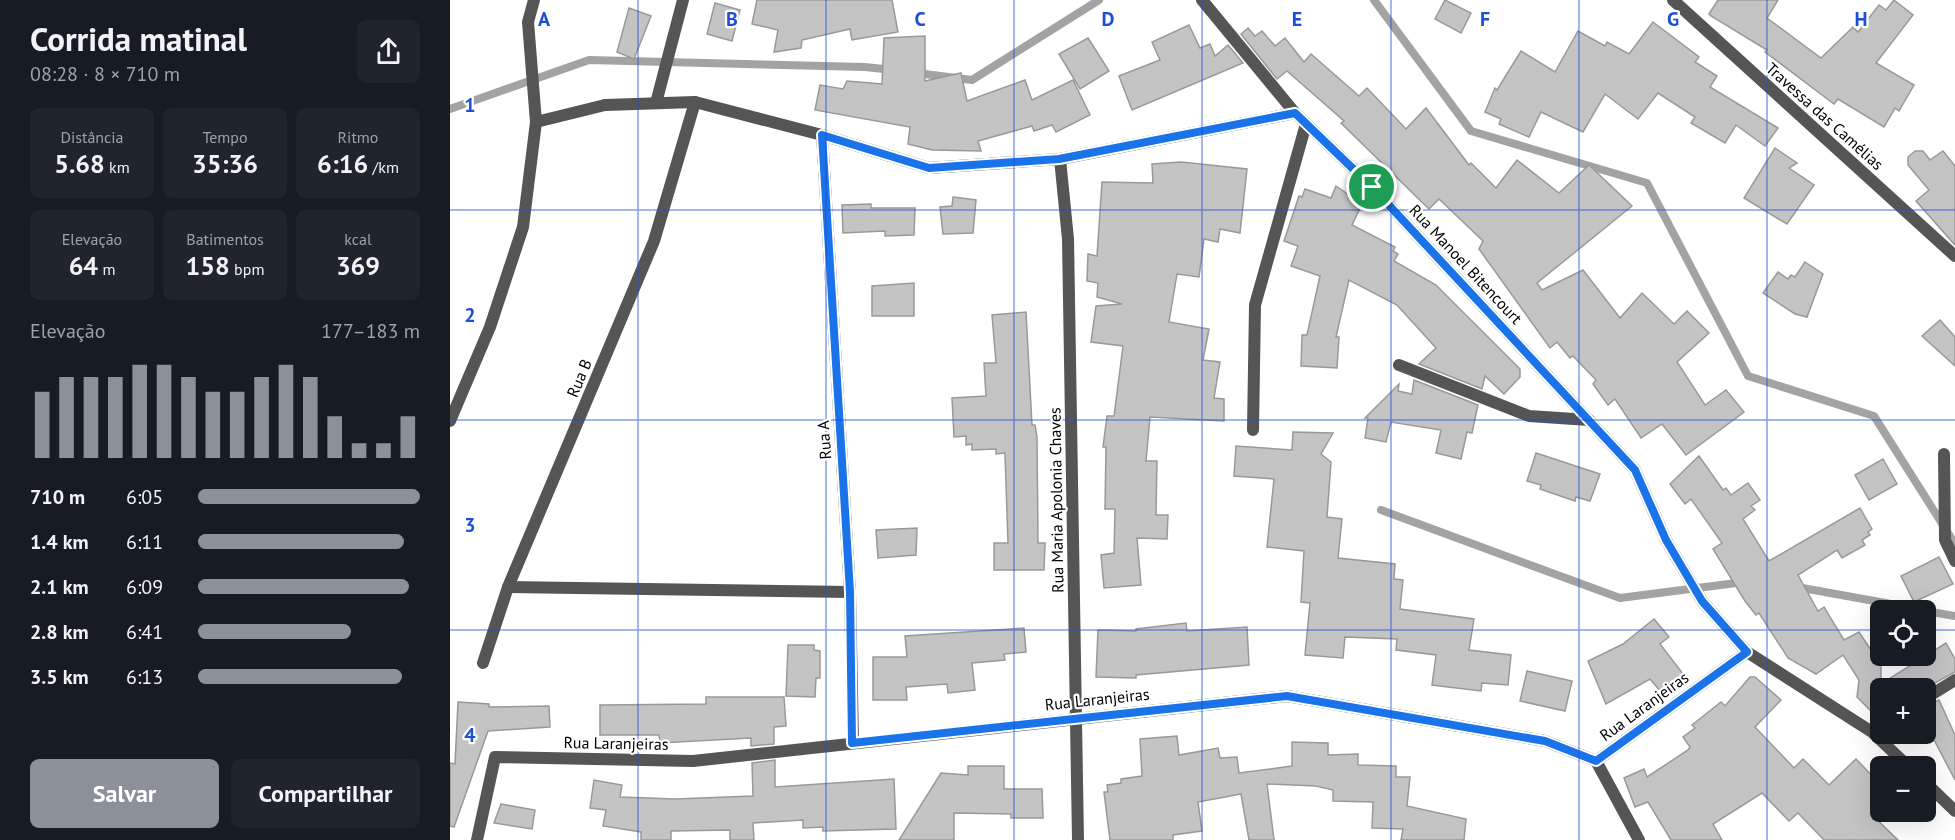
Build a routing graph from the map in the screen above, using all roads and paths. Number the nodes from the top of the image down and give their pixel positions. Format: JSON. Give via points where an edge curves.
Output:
{"nodes":[{"id":1,"x":534,"y":0,"type":"edge"},
{"id":2,"x":683,"y":0,"type":"edge"},
{"id":3,"x":1202,"y":0,"type":"edge"},
{"id":4,"x":1673,"y":0,"type":"edge"},
{"id":5,"x":695,"y":102,"type":"junction"},
{"id":6,"x":656,"y":104,"type":"junction"},
{"id":7,"x":1295,"y":113,"type":"junction"},
{"id":8,"x":536,"y":122,"type":"junction"},
{"id":9,"x":1306,"y":124,"type":"junction"},
{"id":10,"x":822,"y":135,"type":"junction"},
{"id":11,"x":1059,"y":159,"type":"junction"},
{"id":12,"x":1955,"y":256,"type":"edge"},
{"id":13,"x":1400,"y":365,"type":"dead end"},
{"id":14,"x":1589,"y":420,"type":"junction"},
{"id":15,"x":450,"y":421,"type":"edge"},
{"id":16,"x":1253,"y":430,"type":"dead end"},
{"id":17,"x":1944,"y":454,"type":"dead end"},
{"id":18,"x":1955,"y":561,"type":"edge"},
{"id":19,"x":508,"y":587,"type":"junction"},
{"id":20,"x":850,"y":592,"type":"junction"},
{"id":21,"x":1747,"y":652,"type":"junction"},
{"id":22,"x":483,"y":663,"type":"dead end"},
{"id":23,"x":1955,"y":680,"type":"edge"},
{"id":24,"x":1936,"y":692,"type":"edge"},
{"id":25,"x":1077,"y":718,"type":"junction"},
{"id":26,"x":1870,"y":726,"type":"edge"},
{"id":27,"x":852,"y":743,"type":"junction"},
{"id":28,"x":1889,"y":744,"type":"edge"},
{"id":29,"x":1899,"y":756,"type":"edge"},
{"id":30,"x":1596,"y":761,"type":"junction"},
{"id":31,"x":1936,"y":793,"type":"edge"},
{"id":32,"x":1955,"y":811,"type":"edge"},
{"id":33,"x":477,"y":840,"type":"edge"},
{"id":34,"x":1078,"y":840,"type":"edge"},
{"id":35,"x":1639,"y":840,"type":"edge"}],
"edges":[{"from":1,"to":8,"type":"street","via":[[528,22]]},
{"from":2,"to":6,"type":"street"},
{"from":3,"to":7,"type":"street","name":"Rua Manoel Bitencourt"},
{"from":4,"to":12,"type":"street","name":"Travessa das Camélias"},
{"from":5,"to":6,"type":"street"},
{"from":5,"to":10,"type":"street"},
{"from":5,"to":19,"type":"street","name":"Rua B","via":[[654,241]]},
{"from":6,"to":8,"type":"street","via":[[606,105]]},
{"from":7,"to":9,"type":"street","name":"Rua Manoel Bitencourt"},
{"from":7,"to":11,"type":"street"},
{"from":8,"to":15,"type":"street","via":[[523,227],[490,327]]},
{"from":9,"to":14,"type":"street","name":"Rua Manoel Bitencourt","via":[[1372,187]]},
{"from":9,"to":16,"type":"street","via":[[1256,305]]},
{"from":10,"to":11,"type":"street","via":[[929,168]]},
{"from":10,"to":20,"type":"street","name":"Rua A"},
{"from":11,"to":25,"type":"street","name":"Rua Maria Apolonia Chaves","via":[[1068,239]]},
{"from":13,"to":14,"type":"street","via":[[1529,416]]},
{"from":14,"to":21,"type":"street","name":"Rua Manoel Bitencourt","via":[[1635,470],[1666,540],[1702,601]]},
{"from":17,"to":18,"type":"street","via":[[1946,540]]},
{"from":19,"to":20,"type":"street"},
{"from":19,"to":22,"type":"street","name":"Rua B"},
{"from":20,"to":27,"type":"street","name":"Rua A"},
{"from":21,"to":26,"type":"street","name":"Rua Manoel Bitencourt"},
{"from":21,"to":30,"type":"street","name":"Rua Laranjeiras"},
{"from":23,"to":24,"type":"street"},
{"from":25,"to":27,"type":"street","name":"Rua Laranjeiras"},
{"from":25,"to":30,"type":"street","name":"Rua Laranjeiras","via":[[1287,696],[1545,741]]},
{"from":25,"to":34,"type":"street","name":"Rua Maria Apolonia Chaves"},
{"from":27,"to":33,"type":"street","name":"Rua Laranjeiras","via":[[693,761],[495,757]]},
{"from":28,"to":29,"type":"street","name":"Rua Manoel Bitencourt"},
{"from":30,"to":35,"type":"street"},
{"from":31,"to":32,"type":"street"}]}
